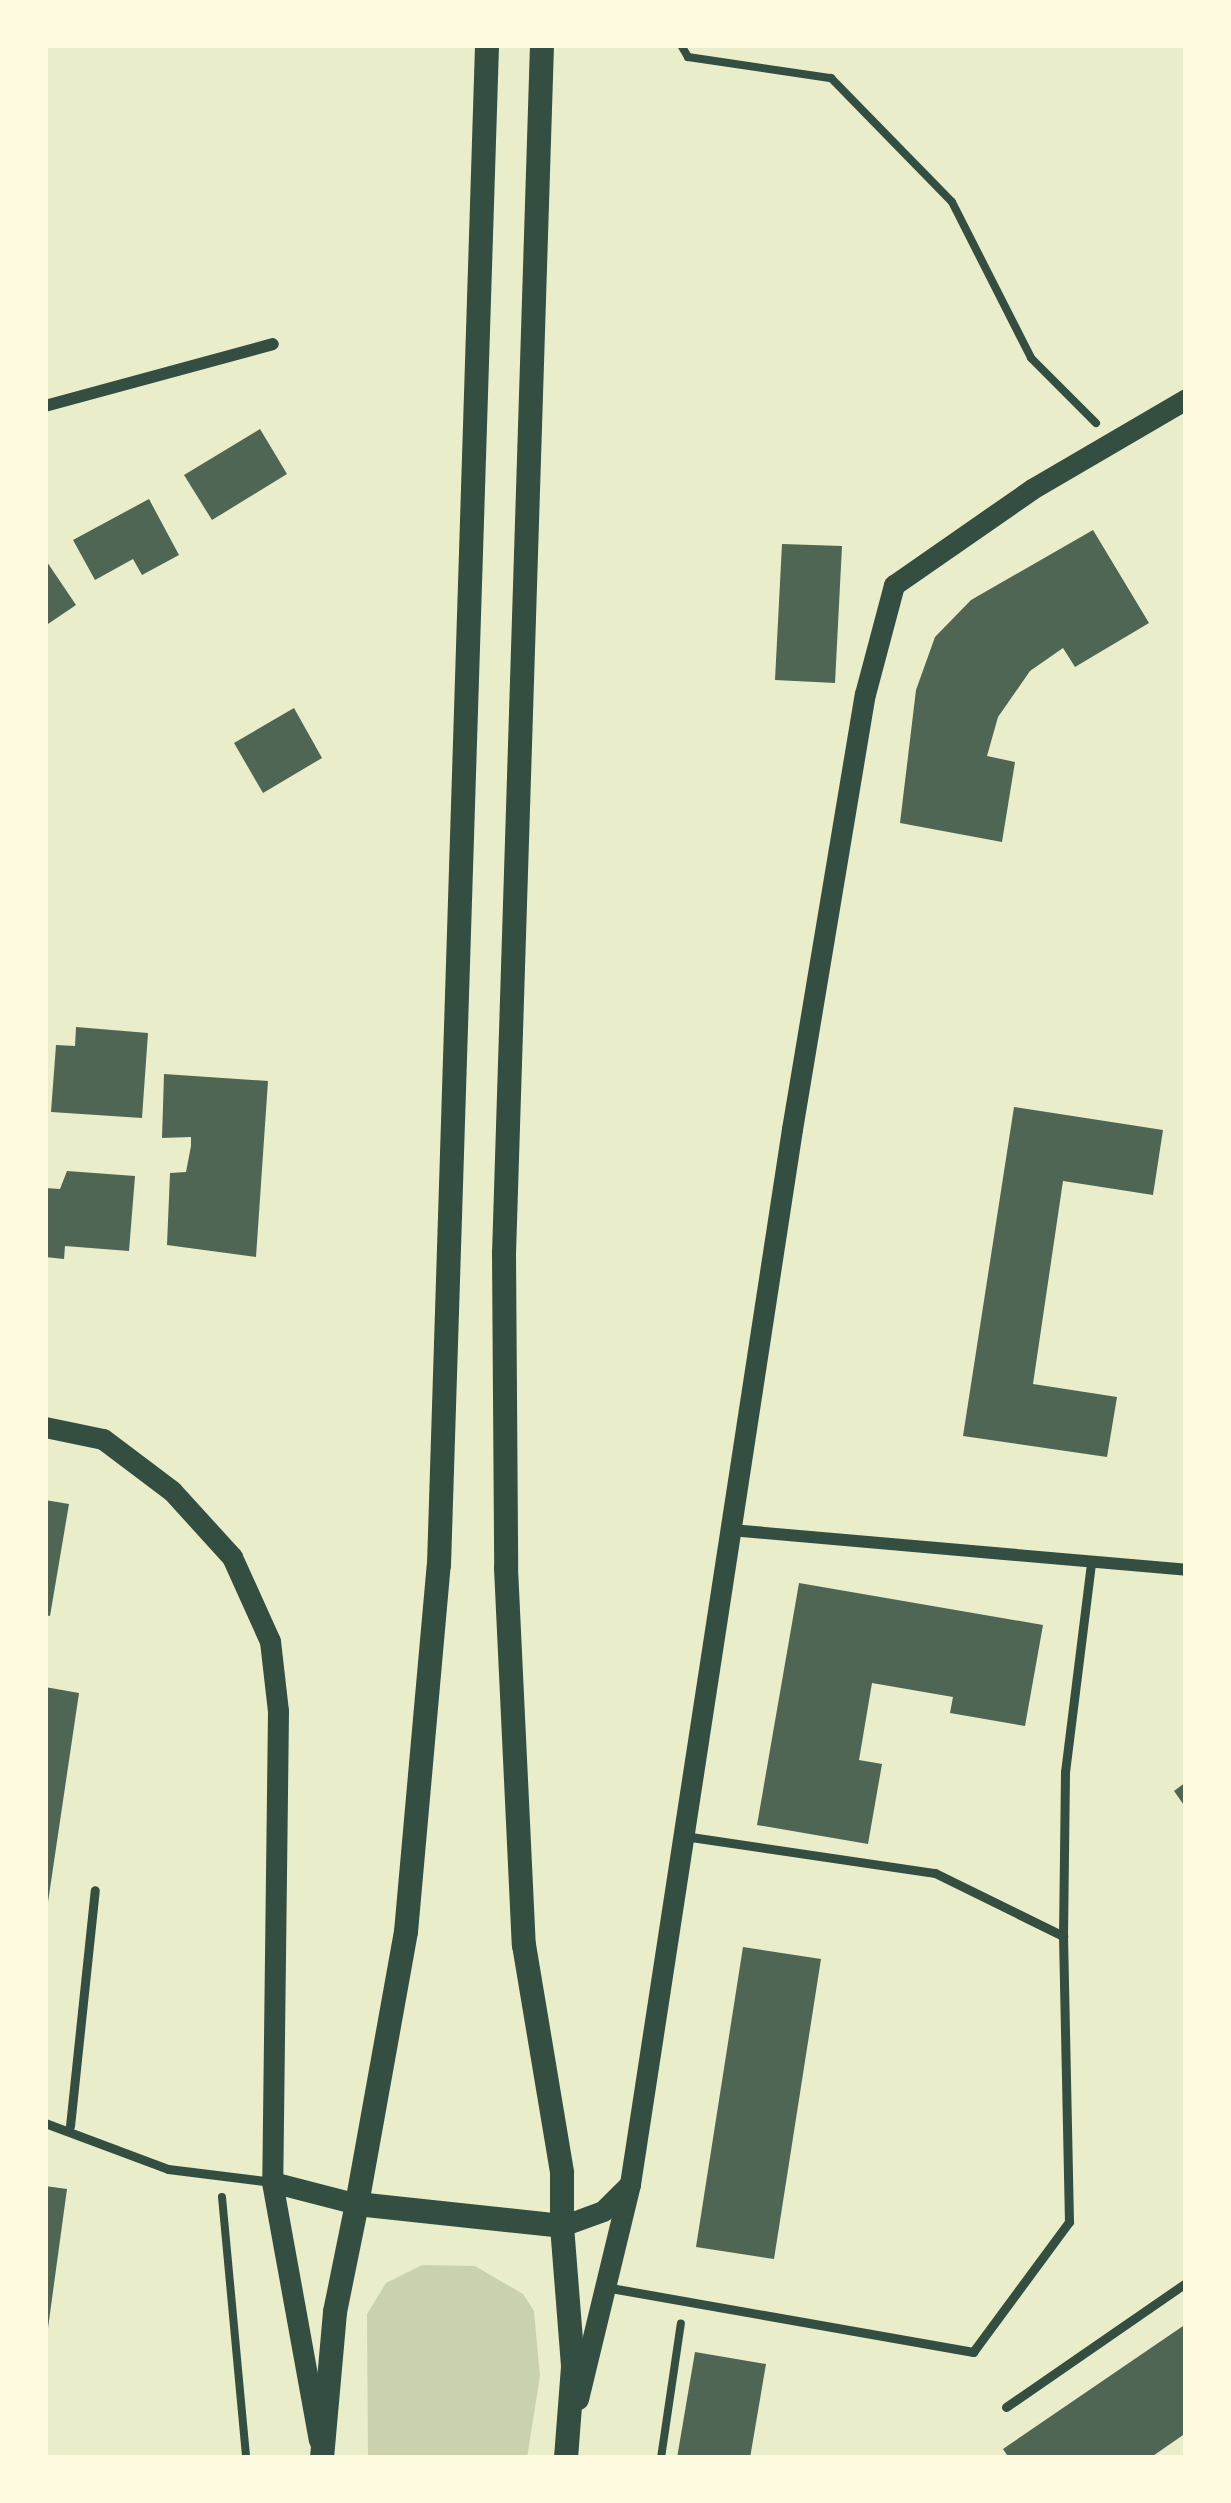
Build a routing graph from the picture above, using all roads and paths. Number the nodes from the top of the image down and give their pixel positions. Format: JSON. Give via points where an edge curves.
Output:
{"nodes":[{"id":1,"x":487,"y":45,"type":"edge"},
{"id":2,"x":542,"y":45,"type":"edge"},
{"id":3,"x":681,"y":45,"type":"edge"},
{"id":4,"x":273,"y":344,"type":"dead end"},
{"id":5,"x":1186,"y":399,"type":"edge"},
{"id":6,"x":45,"y":406,"type":"edge"},
{"id":7,"x":1113,"y":442,"type":"junction"},
{"id":8,"x":45,"y":1427,"type":"edge"},
{"id":9,"x":731,"y":1530,"type":"junction"},
{"id":10,"x":1091,"y":1562,"type":"junction"},
{"id":11,"x":1186,"y":1570,"type":"edge"},
{"id":12,"x":684,"y":1836,"type":"junction"},
{"id":13,"x":95,"y":1890,"type":"dead end"},
{"id":14,"x":1063,"y":1936,"type":"junction"},
{"id":15,"x":45,"y":2123,"type":"edge"},
{"id":16,"x":70,"y":2126,"type":"junction"},
{"id":17,"x":220,"y":2176,"type":"junction"},
{"id":18,"x":272,"y":2182,"type":"junction"},
{"id":19,"x":630,"y":2184,"type":"junction"},
{"id":20,"x":357,"y":2204,"type":"junction"},
{"id":21,"x":562,"y":2226,"type":"junction"},
{"id":22,"x":1186,"y":2283,"type":"edge"},
{"id":23,"x":605,"y":2287,"type":"junction"},
{"id":24,"x":684,"y":2301,"type":"junction"},
{"id":25,"x":1006,"y":2408,"type":"dead end"},
{"id":26,"x":570,"y":2431,"type":"junction"},
{"id":27,"x":246,"y":2458,"type":"edge"},
{"id":28,"x":322,"y":2458,"type":"edge"},
{"id":29,"x":566,"y":2458,"type":"edge"},
{"id":30,"x":661,"y":2458,"type":"edge"}],
"edges":[{"from":1,"to":20,"type":"main road","via":[[439,1565],[406,1932]]},
{"from":2,"to":21,"type":"main road","via":[[504,1253],[506,1546],[524,1945],[562,2173]]},
{"from":3,"to":7,"type":"path","via":[[688,57],[831,77],[952,202],[1031,358]]},
{"from":4,"to":6,"type":"street"},
{"from":5,"to":7,"type":"street"},
{"from":7,"to":9,"type":"street","via":[[894,585],[865,694]]},
{"from":8,"to":18,"type":"street","via":[[103,1439],[172,1491],[232,1557],[270,1641],[278,1711]]},
{"from":9,"to":10,"type":"street"},
{"from":9,"to":12,"type":"street"},
{"from":10,"to":11,"type":"street"},
{"from":10,"to":14,"type":"lane","via":[[1065,1772]]},
{"from":12,"to":14,"type":"lane","via":[[935,1873]]},
{"from":12,"to":19,"type":"street"},
{"from":13,"to":16,"type":"lane"},
{"from":14,"to":24,"type":"lane","via":[[1069,2222],[973,2352]]},
{"from":15,"to":16,"type":"lane"},
{"from":16,"to":17,"type":"lane","via":[[168,2169]]},
{"from":17,"to":18,"type":"lane"},
{"from":17,"to":27,"type":"path"},
{"from":18,"to":20,"type":"street"},
{"from":18,"to":28,"type":"street"},
{"from":19,"to":21,"type":"street","via":[[603,2211]]},
{"from":19,"to":23,"type":"street"},
{"from":20,"to":21,"type":"main road"},
{"from":20,"to":28,"type":"main road","via":[[331,2346]]},
{"from":21,"to":26,"type":"main road"},
{"from":22,"to":25,"type":"lane"},
{"from":23,"to":24,"type":"lane"},
{"from":23,"to":26,"type":"street"},
{"from":24,"to":30,"type":"path"},
{"from":26,"to":29,"type":"main road"}]}
